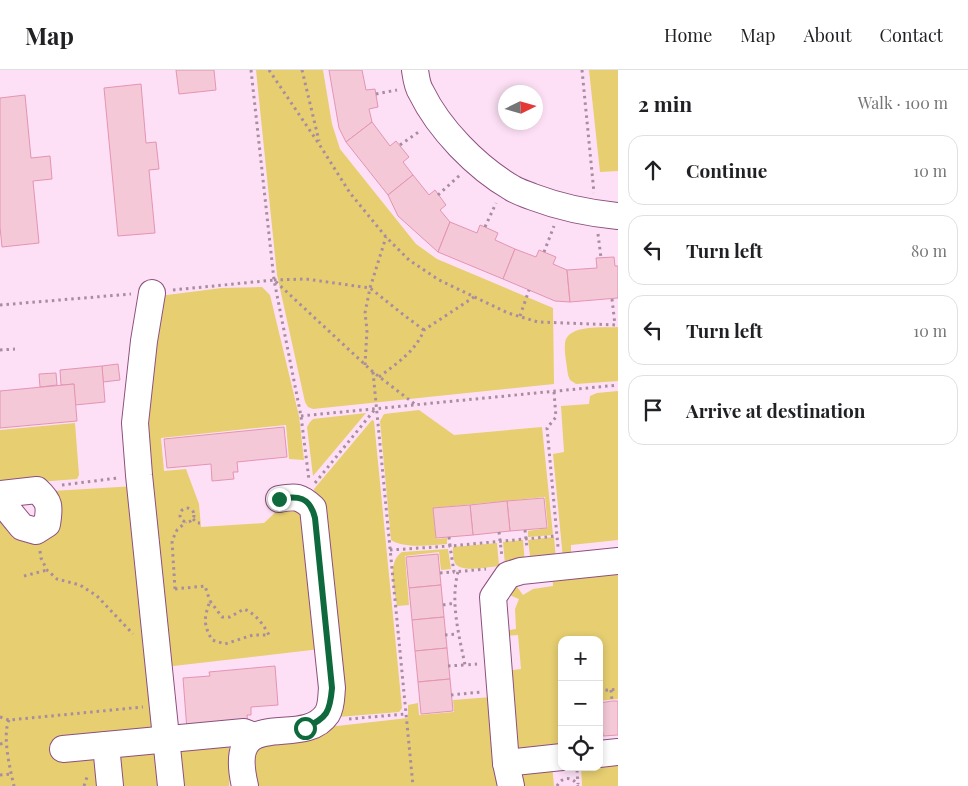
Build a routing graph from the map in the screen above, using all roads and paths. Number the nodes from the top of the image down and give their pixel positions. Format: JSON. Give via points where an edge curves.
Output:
{"nodes":[{"id":1,"x":252,"y":70,"type":"edge"},
{"id":2,"x":269,"y":70,"type":"edge"},
{"id":3,"x":302,"y":70,"type":"edge"},
{"id":4,"x":415,"y":70,"type":"edge"},
{"id":5,"x":582,"y":70,"type":"edge"},
{"id":6,"x":319,"y":144,"type":"junction"},
{"id":7,"x":475,"y":160,"type":"junction"},
{"id":8,"x":505,"y":184,"type":"junction"},
{"id":9,"x":438,"y":195,"type":"dead end"},
{"id":10,"x":561,"y":206,"type":"junction"},
{"id":11,"x":607,"y":215,"type":"edge"},
{"id":12,"x":485,"y":228,"type":"dead end"},
{"id":13,"x":386,"y":236,"type":"junction"},
{"id":14,"x":544,"y":252,"type":"dead end"},
{"id":15,"x":601,"y":258,"type":"dead end"},
{"id":16,"x":274,"y":280,"type":"junction"},
{"id":17,"x":370,"y":288,"type":"junction"},
{"id":18,"x":529,"y":290,"type":"dead end"},
{"id":19,"x":152,"y":292,"type":"junction"},
{"id":20,"x":474,"y":297,"type":"junction"},
{"id":21,"x":612,"y":299,"type":"dead end"},
{"id":22,"x":0,"y":305,"type":"edge"},
{"id":23,"x":520,"y":316,"type":"junction"},
{"id":24,"x":616,"y":325,"type":"edge"},
{"id":25,"x":424,"y":330,"type":"junction"},
{"id":26,"x":15,"y":348,"type":"dead end"},
{"id":27,"x":0,"y":350,"type":"edge"},
{"id":28,"x":365,"y":365,"type":"junction"},
{"id":29,"x":373,"y":372,"type":"junction"},
{"id":30,"x":379,"y":377,"type":"junction"},
{"id":31,"x":618,"y":385,"type":"edge"},
{"id":32,"x":554,"y":392,"type":"junction"},
{"id":33,"x":416,"y":405,"type":"junction"},
{"id":34,"x":376,"y":408,"type":"junction"},
{"id":35,"x":302,"y":416,"type":"junction"},
{"id":36,"x":139,"y":475,"type":"junction"},
{"id":37,"x":37,"y":490,"type":"junction"},
{"id":38,"x":0,"y":494,"type":"edge"},
{"id":39,"x":279,"y":499,"type":"dead end"},
{"id":40,"x":0,"y":500,"type":"edge"},
{"id":41,"x":193,"y":520,"type":"junction"},
{"id":42,"x":186,"y":522,"type":"junction"},
{"id":43,"x":200,"y":523,"type":"dead end"},
{"id":44,"x":36,"y":531,"type":"junction"},
{"id":45,"x":499,"y":532,"type":"dead end"},
{"id":46,"x":557,"y":536,"type":"junction"},
{"id":47,"x":449,"y":537,"type":"dead end"},
{"id":48,"x":500,"y":541,"type":"junction"},
{"id":49,"x":450,"y":546,"type":"junction"},
{"id":50,"x":390,"y":550,"type":"junction"},
{"id":51,"x":618,"y":561,"type":"edge"},
{"id":52,"x":560,"y":567,"type":"junction"},
{"id":53,"x":47,"y":570,"type":"junction"},
{"id":54,"x":456,"y":572,"type":"junction"},
{"id":55,"x":505,"y":572,"type":"junction"},
{"id":56,"x":440,"y":573,"type":"dead end"},
{"id":57,"x":24,"y":576,"type":"dead end"},
{"id":58,"x":164,"y":590,"type":"junction"},
{"id":59,"x":210,"y":601,"type":"junction"},
{"id":60,"x":455,"y":603,"type":"junction"},
{"id":61,"x":443,"y":605,"type":"dead end"},
{"id":62,"x":458,"y":634,"type":"junction"},
{"id":63,"x":134,"y":635,"type":"dead end"},
{"id":64,"x":446,"y":635,"type":"dead end"},
{"id":65,"x":498,"y":662,"type":"junction"},
{"id":66,"x":465,"y":665,"type":"junction"},
{"id":67,"x":448,"y":666,"type":"dead end"},
{"id":68,"x":618,"y":689,"type":"edge"},
{"id":69,"x":501,"y":690,"type":"junction"},
{"id":70,"x":611,"y":690,"type":"junction"},
{"id":71,"x":603,"y":691,"type":"edge"},
{"id":72,"x":451,"y":695,"type":"dead end"},
{"id":73,"x":612,"y":701,"type":"dead end"},
{"id":74,"x":163,"y":705,"type":"junction"},
{"id":75,"x":327,"y":714,"type":"junction"},
{"id":76,"x":405,"y":714,"type":"junction"},
{"id":77,"x":0,"y":717,"type":"edge"},
{"id":78,"x":9,"y":720,"type":"junction"},
{"id":79,"x":254,"y":736,"type":"junction"},
{"id":80,"x":166,"y":740,"type":"junction"},
{"id":81,"x":6,"y":743,"type":"junction"},
{"id":82,"x":0,"y":744,"type":"edge"},
{"id":83,"x":106,"y":745,"type":"junction"},
{"id":84,"x":63,"y":749,"type":"dead end"},
{"id":85,"x":618,"y":752,"type":"edge"},
{"id":86,"x":603,"y":754,"type":"edge"},
{"id":87,"x":558,"y":758,"type":"edge"},
{"id":88,"x":577,"y":771,"type":"edge"},
{"id":89,"x":11,"y":774,"type":"junction"},
{"id":90,"x":509,"y":774,"type":"edge"},
{"id":91,"x":0,"y":776,"type":"edge"},
{"id":92,"x":14,"y":786,"type":"edge"},
{"id":93,"x":110,"y":786,"type":"edge"},
{"id":94,"x":171,"y":786,"type":"edge"},
{"id":95,"x":245,"y":786,"type":"edge"},
{"id":96,"x":413,"y":786,"type":"edge"},
{"id":97,"x":557,"y":786,"type":"edge"},
{"id":98,"x":578,"y":786,"type":"edge"}],
"edges":[{"from":1,"to":16,"type":"path"},
{"from":2,"to":6,"type":"path"},
{"from":3,"to":6,"type":"path"},
{"from":4,"to":7,"type":"street","via":[[420,91],[446,130]]},
{"from":5,"to":11,"type":"path"},
{"from":6,"to":13,"type":"path","via":[[350,193]]},
{"from":7,"to":8,"type":"street"},
{"from":7,"to":9,"type":"path"},
{"from":8,"to":10,"type":"street"},
{"from":8,"to":12,"type":"path"},
{"from":10,"to":11,"type":"street"},
{"from":10,"to":14,"type":"path"},
{"from":11,"to":15,"type":"path"},
{"from":13,"to":17,"type":"path"},
{"from":13,"to":20,"type":"path","via":[[409,260],[439,280]]},
{"from":16,"to":17,"type":"path","via":[[306,279]]},
{"from":16,"to":19,"type":"path"},
{"from":16,"to":28,"type":"path"},
{"from":16,"to":35,"type":"path"},
{"from":17,"to":25,"type":"path"},
{"from":17,"to":28,"type":"path","via":[[365,313]]},
{"from":18,"to":23,"type":"path"},
{"from":19,"to":22,"type":"path"},
{"from":19,"to":36,"type":"street","via":[[135,423]]},
{"from":20,"to":23,"type":"path"},
{"from":20,"to":25,"type":"path"},
{"from":21,"to":24,"type":"path"},
{"from":23,"to":24,"type":"path","via":[[538,322]]},
{"from":25,"to":30,"type":"path","via":[[406,357]]},
{"from":26,"to":27,"type":"path"},
{"from":28,"to":29,"type":"path"},
{"from":29,"to":30,"type":"path"},
{"from":29,"to":34,"type":"path"},
{"from":30,"to":33,"type":"path"},
{"from":31,"to":32,"type":"path"},
{"from":32,"to":33,"type":"path"},
{"from":32,"to":46,"type":"path","via":[[556,417],[547,428]]},
{"from":33,"to":34,"type":"path"},
{"from":34,"to":35,"type":"path"},
{"from":34,"to":35,"type":"path","via":[[310,489]]},
{"from":34,"to":50,"type":"path"},
{"from":36,"to":37,"type":"path"},
{"from":36,"to":58,"type":"street"},
{"from":37,"to":38,"type":"street"},
{"from":37,"to":44,"type":"street","via":[[46,498],[50,508],[47,524]]},
{"from":39,"to":75,"type":"street","via":[[293,496],[304,499],[313,508],[332,688]]},
{"from":40,"to":44,"type":"street","via":[[22,527]]},
{"from":41,"to":42,"type":"path"},
{"from":41,"to":42,"type":"path","via":[[192,509],[184,508],[180,518]]},
{"from":41,"to":43,"type":"path"},
{"from":42,"to":58,"type":"path","via":[[172,541]]},
{"from":44,"to":53,"type":"path","via":[[41,558]]},
{"from":45,"to":48,"type":"path"},
{"from":46,"to":48,"type":"path"},
{"from":46,"to":52,"type":"path"},
{"from":47,"to":49,"type":"path"},
{"from":48,"to":49,"type":"path"},
{"from":48,"to":55,"type":"path"},
{"from":49,"to":50,"type":"path"},
{"from":49,"to":54,"type":"path"},
{"from":50,"to":76,"type":"path"},
{"from":51,"to":52,"type":"street"},
{"from":52,"to":55,"type":"street"},
{"from":53,"to":57,"type":"path"},
{"from":53,"to":63,"type":"path","via":[[57,579],[80,585],[97,596]]},
{"from":54,"to":55,"type":"path"},
{"from":54,"to":56,"type":"path"},
{"from":54,"to":60,"type":"path"},
{"from":55,"to":65,"type":"street","via":[[493,597]]},
{"from":58,"to":59,"type":"path","via":[[205,586]]},
{"from":58,"to":74,"type":"street"},
{"from":59,"to":59,"type":"path","via":[[205,627],[212,640],[225,644],[253,634],[269,635],[252,612],[244,609],[230,617],[222,617]]},
{"from":60,"to":61,"type":"path"},
{"from":60,"to":62,"type":"path"},
{"from":62,"to":64,"type":"path"},
{"from":62,"to":66,"type":"path"},
{"from":65,"to":66,"type":"path"},
{"from":65,"to":69,"type":"street"},
{"from":66,"to":67,"type":"path"},
{"from":68,"to":70,"type":"path"},
{"from":69,"to":72,"type":"path"},
{"from":69,"to":90,"type":"street"},
{"from":70,"to":71,"type":"path"},
{"from":70,"to":73,"type":"path"},
{"from":74,"to":78,"type":"path"},
{"from":74,"to":80,"type":"street"},
{"from":75,"to":76,"type":"path","via":[[338,720]]},
{"from":75,"to":79,"type":"street","via":[[305,728]]},
{"from":76,"to":96,"type":"path"},
{"from":77,"to":78,"type":"path"},
{"from":78,"to":81,"type":"path"},
{"from":79,"to":80,"type":"street","via":[[244,732]]},
{"from":79,"to":95,"type":"street","via":[[245,745],[242,760]]},
{"from":80,"to":83,"type":"street"},
{"from":80,"to":94,"type":"street"},
{"from":81,"to":82,"type":"path"},
{"from":81,"to":89,"type":"path"},
{"from":83,"to":84,"type":"street"},
{"from":83,"to":93,"type":"street"},
{"from":85,"to":86,"type":"street"},
{"from":87,"to":90,"type":"street"},
{"from":88,"to":98,"type":"path"},
{"from":89,"to":91,"type":"path"},
{"from":89,"to":92,"type":"path"},
{"from":97,"to":98,"type":"path","via":[[567,778]]}]}
